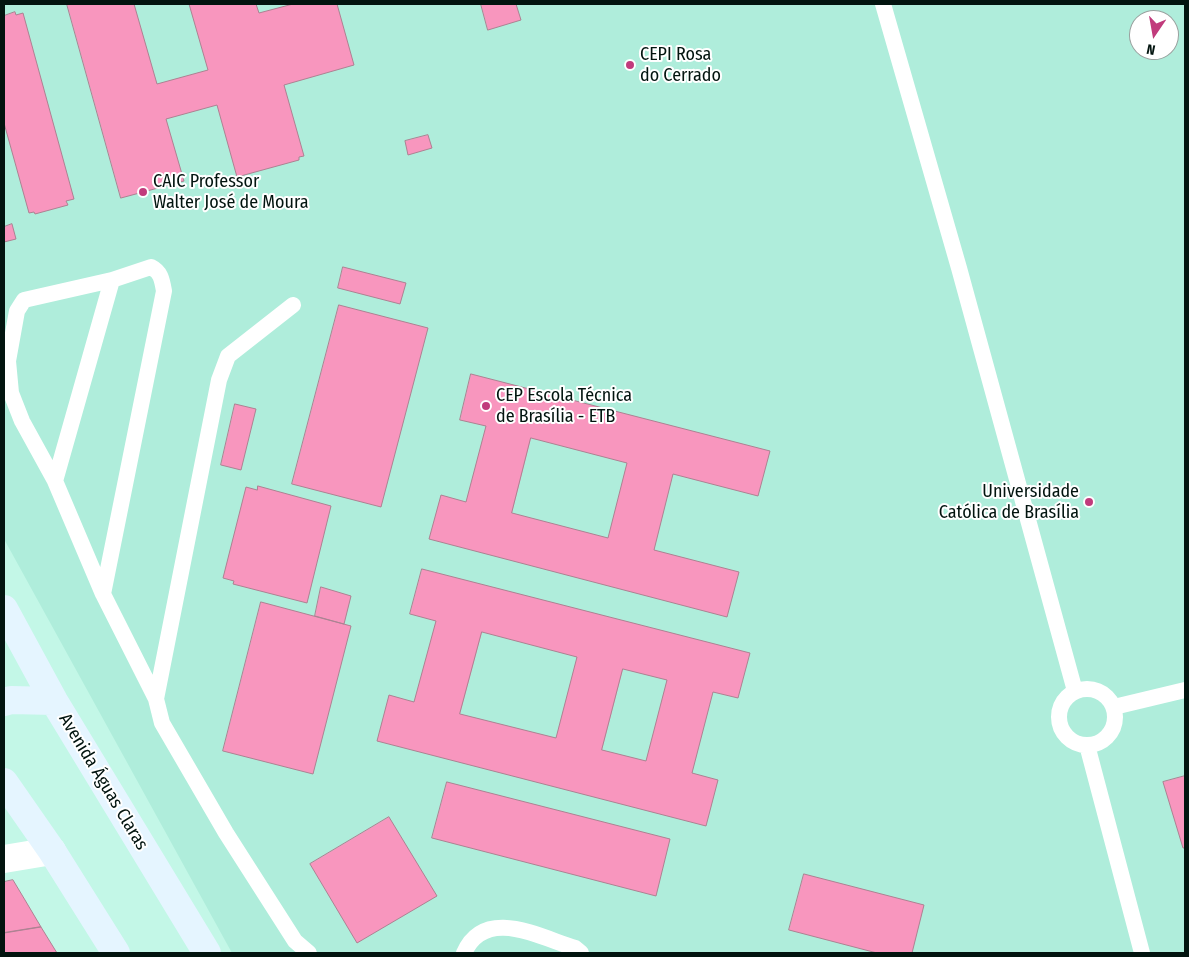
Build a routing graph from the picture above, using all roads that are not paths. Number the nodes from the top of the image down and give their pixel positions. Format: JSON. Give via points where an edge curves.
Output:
{"nodes":[{"id":1,"x":883,"y":4,"type":"edge"},
{"id":2,"x":112,"y":280,"type":"junction"},
{"id":3,"x":293,"y":305,"type":"dead end"},
{"id":4,"x":55,"y":480,"type":"junction"},
{"id":5,"x":103,"y":594,"type":"junction"},
{"id":6,"x":4,"y":609,"type":"edge"},
{"id":7,"x":1075,"y":690,"type":"junction"},
{"id":8,"x":1185,"y":690,"type":"edge"},
{"id":9,"x":156,"y":699,"type":"junction"},
{"id":10,"x":54,"y":701,"type":"junction"},
{"id":11,"x":4,"y":702,"type":"edge"},
{"id":12,"x":1114,"y":707,"type":"junction"},
{"id":13,"x":1087,"y":746,"type":"junction"},
{"id":14,"x":4,"y":782,"type":"edge"},
{"id":15,"x":52,"y":852,"type":"junction"},
{"id":16,"x":4,"y":859,"type":"edge"},
{"id":17,"x":116,"y":953,"type":"edge"},
{"id":18,"x":207,"y":953,"type":"edge"},
{"id":19,"x":309,"y":953,"type":"edge"},
{"id":20,"x":464,"y":953,"type":"edge"},
{"id":21,"x":581,"y":953,"type":"edge"},
{"id":22,"x":1142,"y":953,"type":"edge"}],
"edges":[{"from":1,"to":7,"type":"lane"},
{"from":2,"to":4,"type":"lane"},
{"from":2,"to":4,"type":"lane","via":[[24,300],[17,311],[8,361],[11,393],[22,421]]},
{"from":2,"to":5,"type":"lane","via":[[151,267],[157,270],[164,291]]},
{"from":3,"to":9,"type":"lane","via":[[228,356],[218,380]]},
{"from":4,"to":5,"type":"lane"},
{"from":5,"to":9,"type":"lane"},
{"from":6,"to":10,"type":"main road","name":"Avenida Águas Claras"},
{"from":7,"to":12,"type":"lane","via":[[1090,688],[1104,694]]},
{"from":7,"to":13,"type":"lane","via":[[1063,701],[1058,716],[1061,731],[1072,742]]},
{"from":8,"to":12,"type":"lane"},
{"from":9,"to":19,"type":"lane","via":[[162,723],[226,833],[295,941]]},
{"from":10,"to":11,"type":"main road"},
{"from":10,"to":18,"type":"main road","name":"Avenida Águas Claras"},
{"from":12,"to":13,"type":"lane","via":[[1116,720],[1111,733],[1101,742]]},
{"from":13,"to":22,"type":"lane"},
{"from":14,"to":15,"type":"main road"},
{"from":15,"to":16,"type":"street"},
{"from":15,"to":17,"type":"main road"},
{"from":20,"to":21,"type":"lane","via":[[477,934],[497,926],[575,948]]}]}
